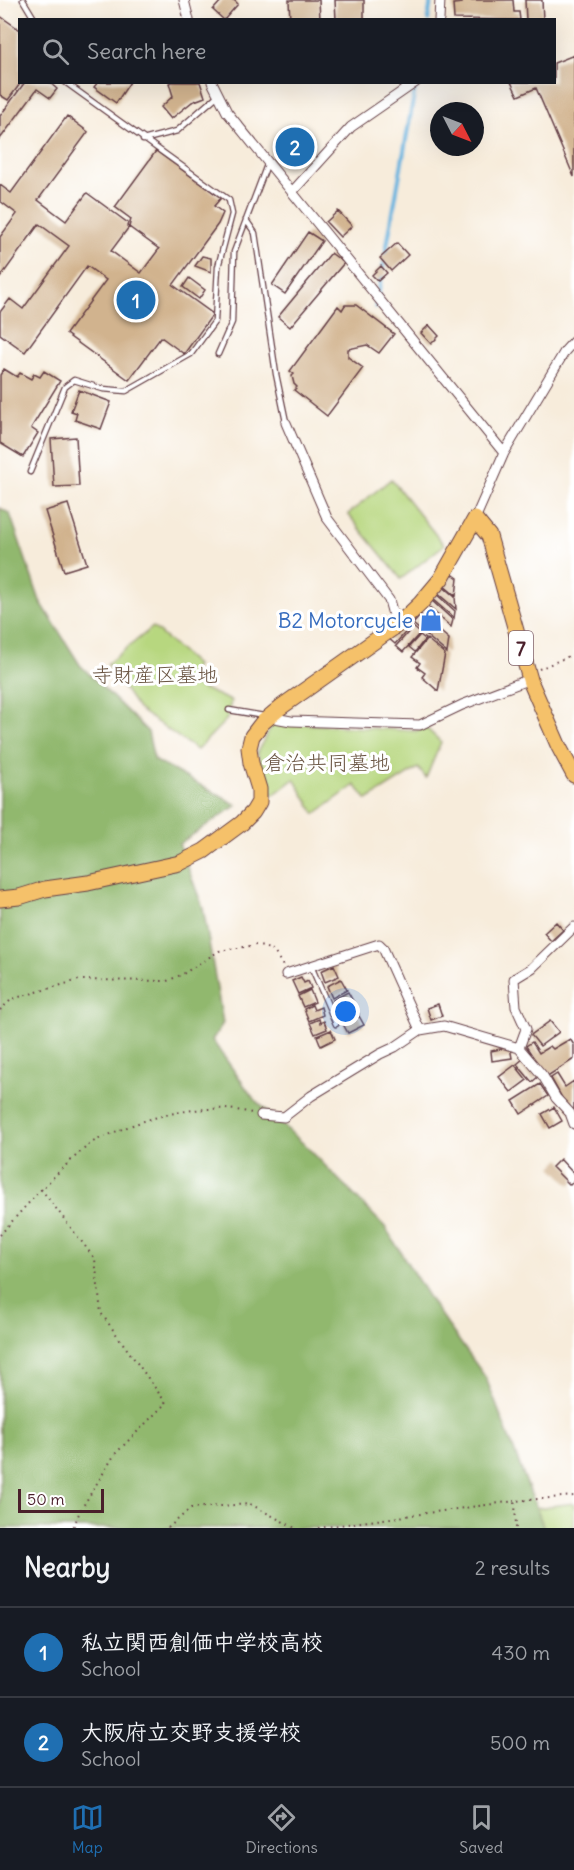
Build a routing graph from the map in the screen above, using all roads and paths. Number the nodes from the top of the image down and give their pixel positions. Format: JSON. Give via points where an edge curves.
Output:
{"nodes":[{"id":1,"x":23,"y":0,"type":"edge"},
{"id":2,"x":184,"y":0,"type":"edge"},
{"id":3,"x":440,"y":0,"type":"edge"},
{"id":4,"x":34,"y":18,"type":"edge"},
{"id":5,"x":188,"y":18,"type":"edge"},
{"id":6,"x":440,"y":18,"type":"edge"},
{"id":7,"x":68,"y":84,"type":"edge"},
{"id":8,"x":213,"y":84,"type":"edge"},
{"id":9,"x":413,"y":84,"type":"edge"},
{"id":10,"x":218,"y":95,"type":"junction"},
{"id":11,"x":143,"y":140,"type":"junction"},
{"id":12,"x":268,"y":162,"type":"junction"},
{"id":13,"x":292,"y":192,"type":"junction"},
{"id":14,"x":246,"y":220,"type":"junction"},
{"id":15,"x":574,"y":341,"type":"edge"},
{"id":16,"x":218,"y":354,"type":"dead end"},
{"id":17,"x":286,"y":423,"type":"joint"},
{"id":18,"x":504,"y":453,"type":"junction"},
{"id":19,"x":30,"y":472,"type":"dead end"},
{"id":20,"x":475,"y":519,"type":"junction"},
{"id":21,"x":396,"y":626,"type":"junction"},
{"id":22,"x":574,"y":654,"type":"edge"},
{"id":23,"x":529,"y":676,"type":"junction"},
{"id":24,"x":229,"y":710,"type":"dead end"},
{"id":25,"x":269,"y":717,"type":"junction"},
{"id":26,"x":574,"y":775,"type":"edge"},
{"id":27,"x":0,"y":899,"type":"edge"},
{"id":28,"x":574,"y":927,"type":"edge"},
{"id":29,"x":311,"y":966,"type":"junction"},
{"id":30,"x":286,"y":974,"type":"joint"},
{"id":31,"x":0,"y":1011,"type":"edge"},
{"id":32,"x":336,"y":1024,"type":"dead end"},
{"id":33,"x":420,"y":1030,"type":"junction"},
{"id":34,"x":519,"y":1048,"type":"junction"},
{"id":35,"x":572,"y":1112,"type":"edge"},
{"id":36,"x":261,"y":1115,"type":"joint"},
{"id":37,"x":574,"y":1124,"type":"edge"},
{"id":38,"x":41,"y":1189,"type":"junction"},
{"id":39,"x":0,"y":1235,"type":"edge"},
{"id":40,"x":574,"y":1496,"type":"edge"},
{"id":41,"x":515,"y":1501,"type":"junction"},
{"id":42,"x":73,"y":1528,"type":"edge"},
{"id":43,"x":168,"y":1528,"type":"edge"},
{"id":44,"x":295,"y":1528,"type":"edge"},
{"id":45,"x":318,"y":1528,"type":"edge"},
{"id":46,"x":516,"y":1528,"type":"edge"}],
"edges":[{"from":1,"to":4,"type":"lane"},
{"from":2,"to":5,"type":"street"},
{"from":3,"to":6,"type":"street"},
{"from":7,"to":11,"type":"lane"},
{"from":8,"to":10,"type":"street"},
{"from":9,"to":13,"type":"street","via":[[351,127]]},
{"from":10,"to":11,"type":"lane","via":[[177,130]]},
{"from":10,"to":12,"type":"street"},
{"from":11,"to":19,"type":"lane","via":[[230,200],[232,214],[218,267],[215,321],[191,354],[126,391],[74,380],[65,387]]},
{"from":12,"to":13,"type":"street"},
{"from":12,"to":14,"type":"lane"},
{"from":13,"to":18,"type":"street"},
{"from":14,"to":16,"type":"lane","via":[[234,252],[232,322]]},
{"from":14,"to":17,"type":"lane","via":[[255,233]]},
{"from":15,"to":18,"type":"street"},
{"from":17,"to":21,"type":"street","via":[[327,518],[389,600]]},
{"from":18,"to":20,"type":"street"},
{"from":20,"to":21,"type":"main road","via":[[441,579]]},
{"from":20,"to":23,"type":"main road","number":"7","via":[[489,536]]},
{"from":21,"to":25,"type":"main road"},
{"from":22,"to":23,"type":"path"},
{"from":23,"to":25,"type":"street","via":[[420,725]]},
{"from":23,"to":26,"type":"main road","number":"7"},
{"from":24,"to":25,"type":"lane"},
{"from":25,"to":27,"type":"main road","via":[[252,736],[249,748],[259,802],[242,823],[204,851],[155,870]]},
{"from":28,"to":34,"type":"street","via":[[532,968],[514,979],[516,1006],[526,1029]]},
{"from":29,"to":30,"type":"street"},
{"from":29,"to":32,"type":"lane"},
{"from":29,"to":33,"type":"street","via":[[379,944]]},
{"from":30,"to":31,"type":"path","via":[[273,950],[256,945],[219,951],[167,981],[79,980],[12,999]]},
{"from":33,"to":34,"type":"street","via":[[444,1026]]},
{"from":33,"to":36,"type":"street","via":[[311,1096],[284,1117]]},
{"from":34,"to":35,"type":"street","via":[[556,1098]]},
{"from":35,"to":37,"type":"street"},
{"from":36,"to":38,"type":"path","via":[[233,1108],[178,1113],[138,1122],[92,1143]]},
{"from":38,"to":39,"type":"path"},
{"from":38,"to":42,"type":"path","via":[[95,1259],[101,1313],[166,1403],[115,1454]]},
{"from":40,"to":41,"type":"path"},
{"from":41,"to":45,"type":"path"},
{"from":41,"to":46,"type":"path"},
{"from":43,"to":44,"type":"path","via":[[191,1508],[250,1504]]}]}
